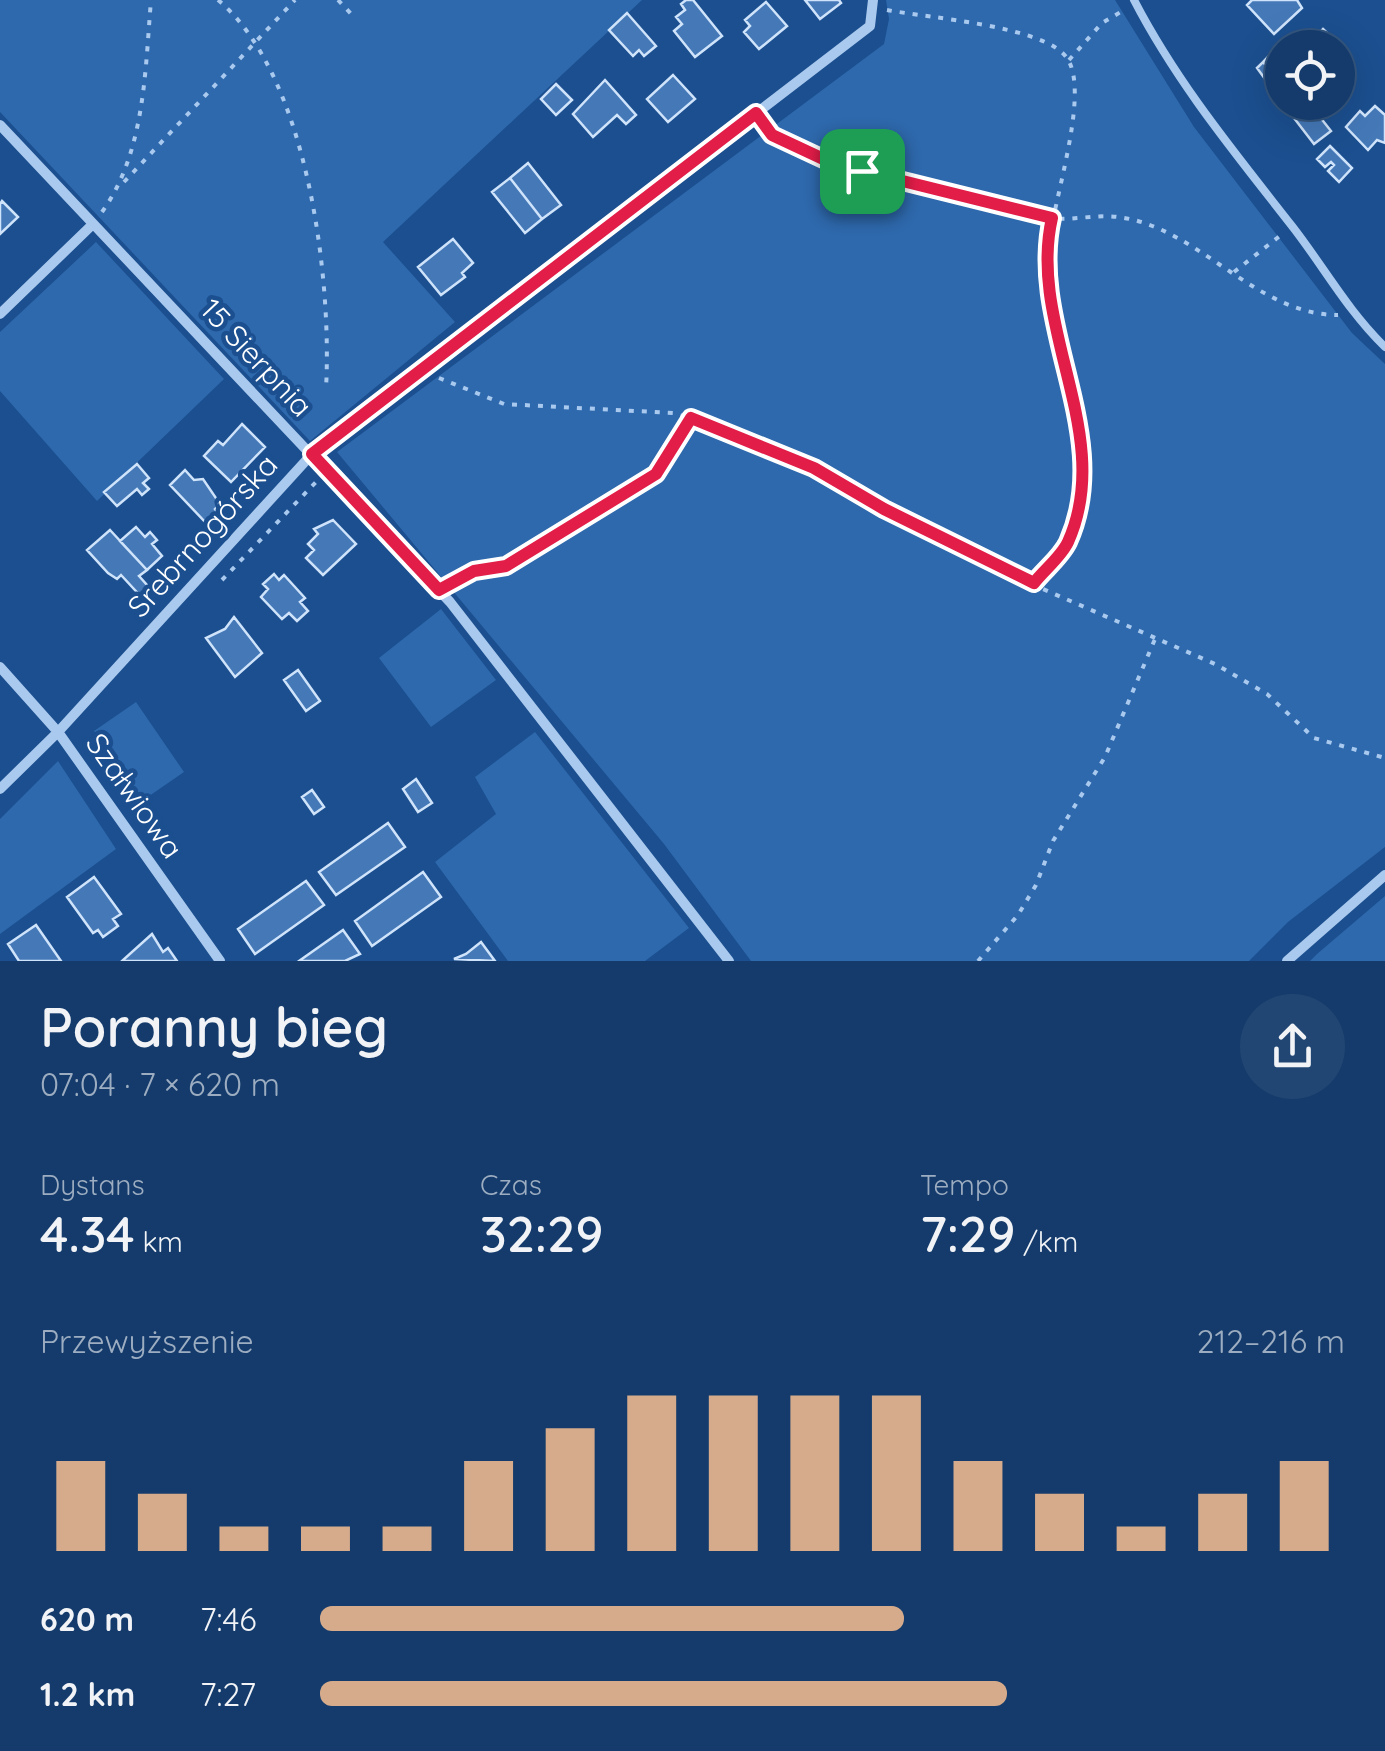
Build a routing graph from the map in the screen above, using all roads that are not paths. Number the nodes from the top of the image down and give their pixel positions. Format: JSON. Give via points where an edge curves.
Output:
{"nodes":[{"id":1,"x":1135,"y":2,"type":"edge"},
{"id":2,"x":871,"y":3,"type":"edge"},
{"id":3,"x":0,"y":125,"type":"edge"},
{"id":4,"x":94,"y":224,"type":"junction"},
{"id":5,"x":0,"y":314,"type":"edge"},
{"id":6,"x":1385,"y":346,"type":"edge"},
{"id":7,"x":312,"y":454,"type":"junction"},
{"id":8,"x":0,"y":667,"type":"edge"},
{"id":9,"x":58,"y":732,"type":"junction"},
{"id":10,"x":0,"y":788,"type":"edge"},
{"id":11,"x":1385,"y":875,"type":"edge"},
{"id":12,"x":220,"y":961,"type":"edge"},
{"id":13,"x":729,"y":961,"type":"edge"},
{"id":14,"x":1286,"y":961,"type":"edge"}],
"edges":[{"from":1,"to":6,"type":"lane","via":[[1253,182],[1292,226],[1352,315]]},
{"from":2,"to":7,"type":"street","name":"Srebrnogórska","via":[[870,26]]},
{"from":3,"to":4,"type":"street","name":"15 Sierpnia"},
{"from":4,"to":5,"type":"street"},
{"from":4,"to":7,"type":"street","name":"15 Sierpnia"},
{"from":7,"to":9,"type":"street","name":"Srebrnogórska"},
{"from":7,"to":13,"type":"street","name":"15 Sierpnia","via":[[439,590]]},
{"from":8,"to":9,"type":"street","name":"Szałwiowa"},
{"from":9,"to":10,"type":"street","name":"Srebrnogórska"},
{"from":9,"to":12,"type":"street","name":"Szałwiowa"},
{"from":11,"to":14,"type":"street"}]}
